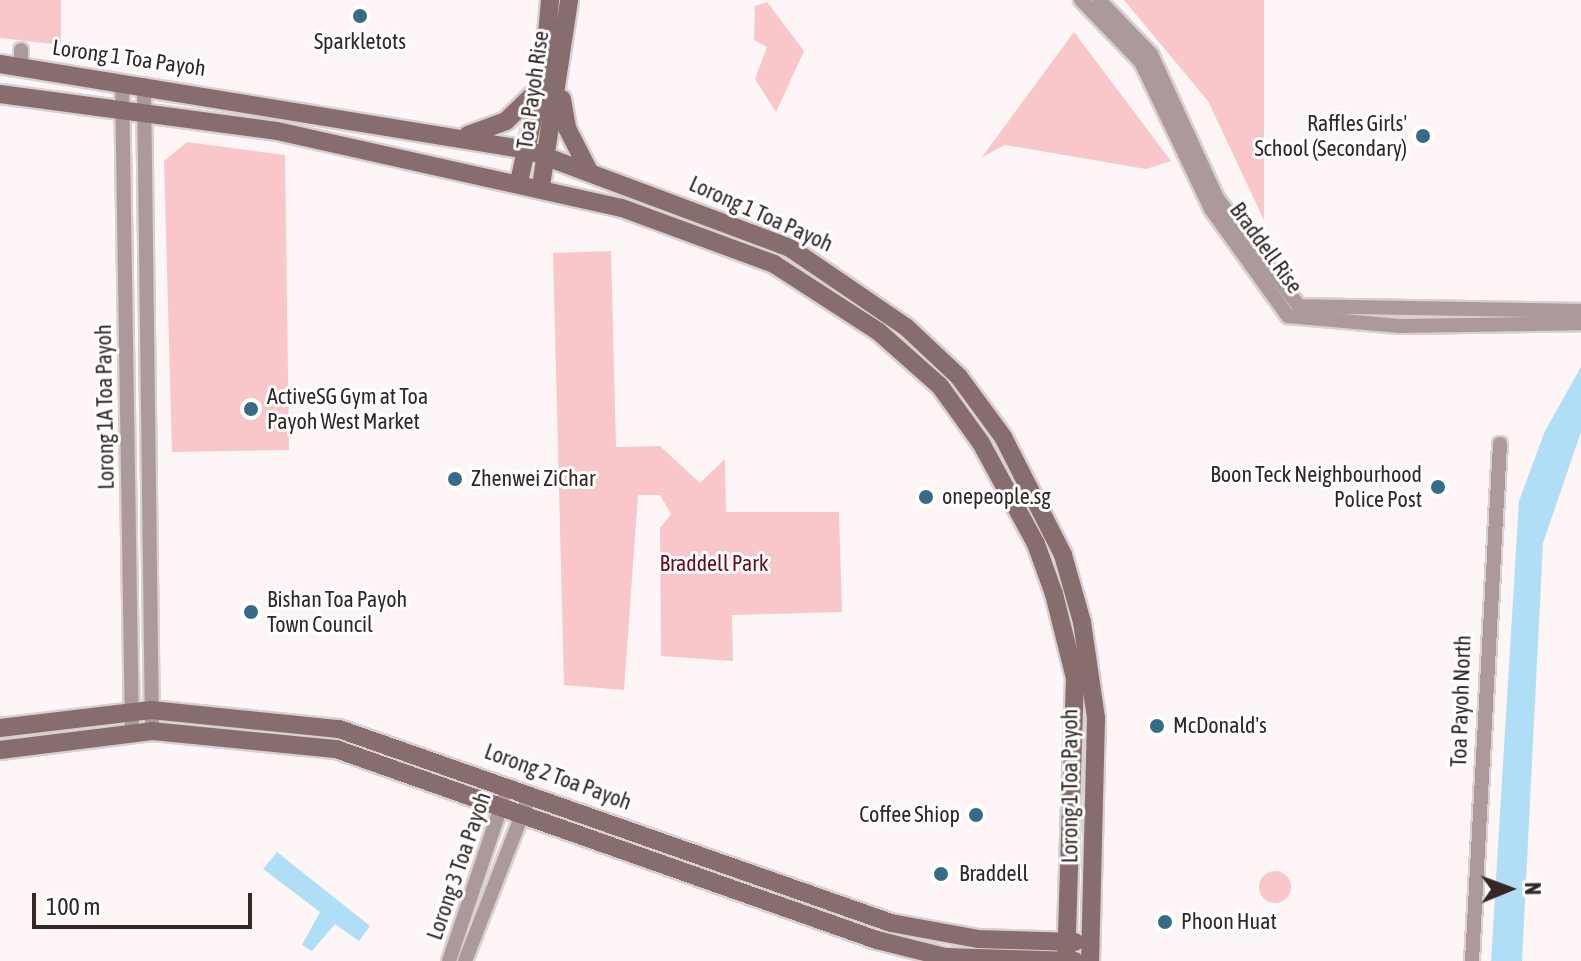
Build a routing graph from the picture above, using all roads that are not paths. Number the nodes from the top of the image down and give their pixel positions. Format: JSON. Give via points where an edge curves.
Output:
{"nodes":[{"id":1,"x":550,"y":0,"type":"edge"},
{"id":2,"x":569,"y":0,"type":"edge"},
{"id":3,"x":1081,"y":0,"type":"edge"},
{"id":4,"x":1099,"y":0,"type":"edge"},
{"id":5,"x":0,"y":64,"type":"edge"},
{"id":6,"x":560,"y":80,"type":"junction"},
{"id":7,"x":122,"y":82,"type":"junction"},
{"id":8,"x":144,"y":85,"type":"junction"},
{"id":9,"x":541,"y":87,"type":"junction"},
{"id":10,"x":0,"y":94,"type":"edge"},
{"id":11,"x":122,"y":113,"type":"junction"},
{"id":12,"x":142,"y":115,"type":"junction"},
{"id":13,"x":465,"y":136,"type":"junction"},
{"id":14,"x":528,"y":150,"type":"junction"},
{"id":15,"x":548,"y":156,"type":"junction"},
{"id":16,"x":589,"y":171,"type":"junction"},
{"id":17,"x":519,"y":182,"type":"junction"},
{"id":18,"x":541,"y":186,"type":"junction"},
{"id":19,"x":1581,"y":311,"type":"edge"},
{"id":20,"x":1581,"y":323,"type":"edge"},
{"id":21,"x":1500,"y":444,"type":"dead end"},
{"id":22,"x":1030,"y":483,"type":"junction"},
{"id":23,"x":1011,"y":492,"type":"junction"},
{"id":24,"x":146,"y":565,"type":"junction"},
{"id":25,"x":129,"y":566,"type":"junction"},
{"id":26,"x":142,"y":710,"type":"junction"},
{"id":27,"x":0,"y":728,"type":"edge"},
{"id":28,"x":152,"y":731,"type":"junction"},
{"id":29,"x":132,"y":732,"type":"junction"},
{"id":30,"x":0,"y":750,"type":"edge"},
{"id":31,"x":510,"y":786,"type":"junction"},
{"id":32,"x":530,"y":794,"type":"junction"},
{"id":33,"x":501,"y":805,"type":"junction"},
{"id":34,"x":522,"y":814,"type":"junction"},
{"id":35,"x":1066,"y":942,"type":"junction"},
{"id":36,"x":1090,"y":952,"type":"edge"},
{"id":37,"x":449,"y":961,"type":"edge"},
{"id":38,"x":465,"y":961,"type":"edge"},
{"id":39,"x":1066,"y":961,"type":"edge"},
{"id":40,"x":1078,"y":961,"type":"edge"},
{"id":41,"x":1472,"y":961,"type":"edge"}],
"edges":[{"from":1,"to":9,"type":"main road","name":"Toa Payoh Rise"},
{"from":2,"to":6,"type":"main road","name":"Toa Payoh Rise"},
{"from":3,"to":20,"type":"street","name":"Braddell Rise","via":[[1141,62],[1211,209],[1288,316],[1400,326]]},
{"from":4,"to":19,"type":"street","name":"Braddell Rise","via":[[1151,54],[1217,198],[1299,306]]},
{"from":5,"to":7,"type":"main road","name":"Lorong 1 Toa Payoh","via":[[21,58]]},
{"from":6,"to":15,"type":"main road","name":"Toa Payoh Rise"},
{"from":6,"to":16,"type":"main road","via":[[567,128]]},
{"from":7,"to":8,"type":"main road","name":"Lorong 1 Toa Payoh"},
{"from":7,"to":11,"type":"street","name":"Lorong 1A Toa Payoh"},
{"from":8,"to":12,"type":"street","name":"Lorong 1A Toa Payoh"},
{"from":8,"to":13,"type":"main road","name":"Lorong 1 Toa Payoh"},
{"from":9,"to":13,"type":"main road","via":[[506,121]]},
{"from":9,"to":14,"type":"main road","name":"Toa Payoh Rise"},
{"from":10,"to":11,"type":"main road","name":"Lorong 1 Toa Payoh"},
{"from":11,"to":12,"type":"main road","name":"Lorong 1 Toa Payoh"},
{"from":11,"to":25,"type":"street","name":"Lorong 1A Toa Payoh"},
{"from":12,"to":17,"type":"main road","name":"Lorong 1 Toa Payoh","via":[[277,131]]},
{"from":12,"to":24,"type":"street","name":"Lorong 1A Toa Payoh"},
{"from":13,"to":14,"type":"main road","name":"Lorong 1 Toa Payoh"},
{"from":14,"to":15,"type":"main road","name":"Lorong 1 Toa Payoh"},
{"from":14,"to":17,"type":"main road","name":"Toa Payoh Rise"},
{"from":15,"to":16,"type":"main road","name":"Lorong 1 Toa Payoh"},
{"from":15,"to":18,"type":"main road","name":"Toa Payoh Rise"},
{"from":16,"to":22,"type":"main road","name":"Lorong 1 Toa Payoh","via":[[740,226],[839,276],[959,377]]},
{"from":17,"to":18,"type":"main road","name":"Lorong 1 Toa Payoh"},
{"from":18,"to":23,"type":"main road","name":"Lorong 1 Toa Payoh","via":[[713,237],[838,301],[940,386]]},
{"from":21,"to":41,"type":"street","name":"Toa Payoh North"},
{"from":22,"to":23,"type":"main road"},
{"from":22,"to":36,"type":"main road","name":"Lorong 1 Toa Payoh","via":[[1063,555],[1092,672]]},
{"from":23,"to":35,"type":"main road","name":"Lorong 1 Toa Payoh","via":[[1054,594],[1075,678]]},
{"from":24,"to":25,"type":"street"},
{"from":24,"to":26,"type":"street","name":"Lorong 1A Toa Payoh"},
{"from":25,"to":26,"type":"street","name":"Lorong 1A Toa Payoh"},
{"from":26,"to":27,"type":"main road","name":"Lorong 2 Toa Payoh"},
{"from":26,"to":28,"type":"street","name":"Lorong 1A Toa Payoh"},
{"from":26,"to":29,"type":"street","name":"Lorong 1A Toa Payoh"},
{"from":26,"to":31,"type":"main road","name":"Lorong 2 Toa Payoh","via":[[339,729]]},
{"from":28,"to":29,"type":"main road","name":"Lorong 2 Toa Payoh"},
{"from":28,"to":33,"type":"main road","name":"Lorong 2 Toa Payoh","via":[[336,749]]},
{"from":29,"to":30,"type":"main road","name":"Lorong 2 Toa Payoh"},
{"from":31,"to":32,"type":"main road","name":"Lorong 2 Toa Payoh"},
{"from":31,"to":33,"type":"street","name":"Lorong 3 Toa Payoh"},
{"from":32,"to":34,"type":"street","name":"Lorong 3 Toa Payoh"},
{"from":32,"to":35,"type":"main road","name":"Lorong 2 Toa Payoh","via":[[891,923],[978,939]]},
{"from":33,"to":34,"type":"main road","name":"Lorong 2 Toa Payoh"},
{"from":33,"to":37,"type":"street","name":"Lorong 3 Toa Payoh"},
{"from":34,"to":38,"type":"street","name":"Lorong 3 Toa Payoh"},
{"from":34,"to":39,"type":"main road","name":"Lorong 2 Toa Payoh","via":[[914,950]]},
{"from":35,"to":36,"type":"main road","name":"Lorong 2 Toa Payoh"},
{"from":35,"to":39,"type":"main road","name":"Lorong 1 Toa Payoh"},
{"from":39,"to":40,"type":"main road","name":"Lorong 2 Toa Payoh"}]}
